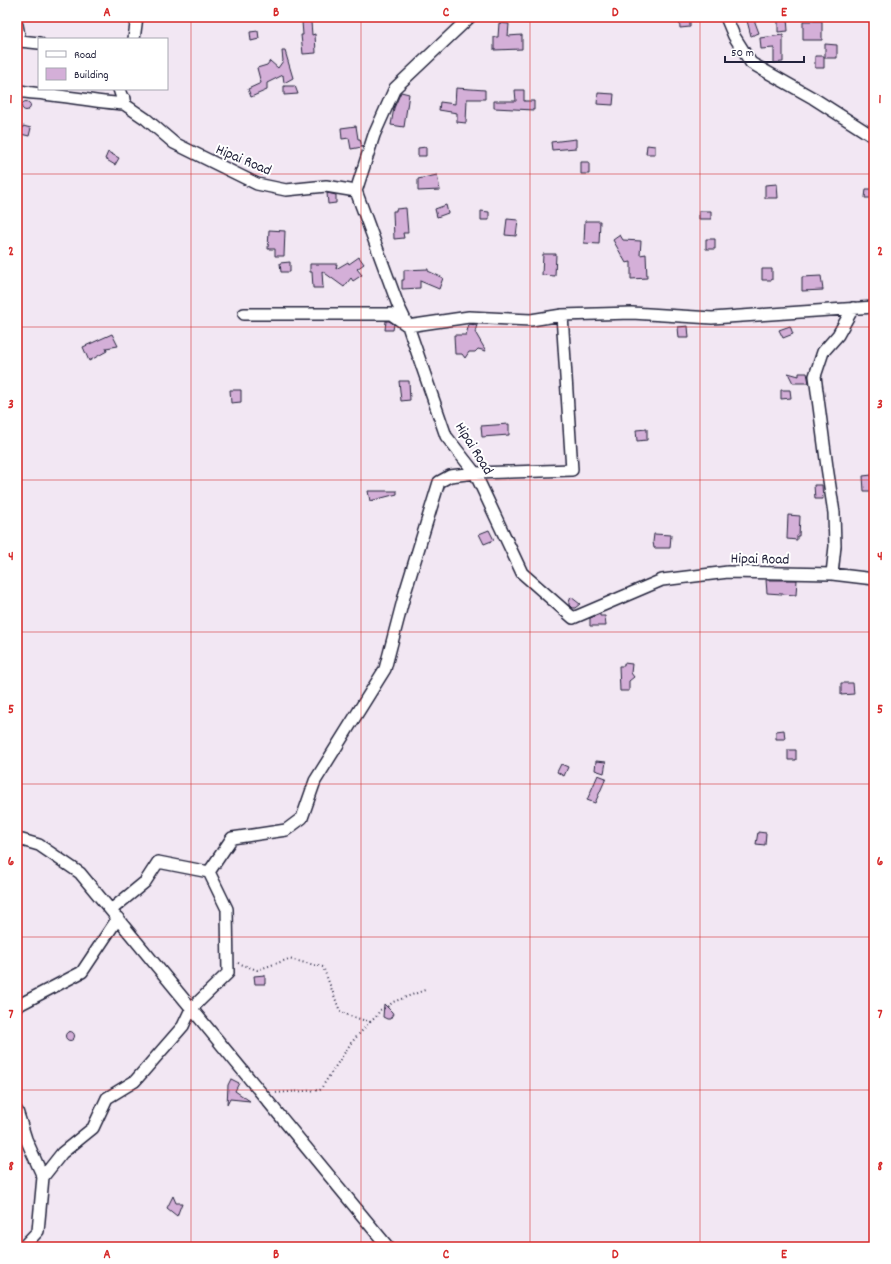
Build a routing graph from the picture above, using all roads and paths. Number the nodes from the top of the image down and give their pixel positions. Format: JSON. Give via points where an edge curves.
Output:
{"nodes":[{"id":1,"x":137,"y":17,"type":"edge"},
{"id":2,"x":470,"y":17,"type":"edge"},
{"id":3,"x":726,"y":17,"type":"edge"},
{"id":4,"x":17,"y":25,"type":"edge"},
{"id":5,"x":134,"y":38,"type":"edge"},
{"id":6,"x":38,"y":43,"type":"edge"},
{"id":7,"x":17,"y":90,"type":"edge"},
{"id":8,"x":119,"y":90,"type":"edge"},
{"id":9,"x":126,"y":90,"type":"edge"},
{"id":10,"x":124,"y":104,"type":"junction"},
{"id":11,"x":874,"y":137,"type":"edge"},
{"id":12,"x":356,"y":191,"type":"junction"},
{"id":13,"x":874,"y":307,"type":"edge"},
{"id":14,"x":853,"y":308,"type":"junction"},
{"id":15,"x":244,"y":314,"type":"dead end"},
{"id":16,"x":562,"y":315,"type":"junction"},
{"id":17,"x":408,"y":326,"type":"junction"},
{"id":18,"x":475,"y":473,"type":"junction"},
{"id":19,"x":832,"y":574,"type":"junction"},
{"id":20,"x":874,"y":579,"type":"edge"},
{"id":21,"x":17,"y":842,"type":"edge"},
{"id":22,"x":209,"y":872,"type":"junction"},
{"id":23,"x":115,"y":914,"type":"junction"},
{"id":24,"x":227,"y":960,"type":"junction"},
{"id":25,"x":425,"y":990,"type":"dead end"},
{"id":26,"x":17,"y":1006,"type":"edge"},
{"id":27,"x":191,"y":1008,"type":"junction"},
{"id":28,"x":370,"y":1022,"type":"junction"},
{"id":29,"x":261,"y":1094,"type":"junction"},
{"id":30,"x":17,"y":1111,"type":"edge"},
{"id":31,"x":43,"y":1177,"type":"junction"},
{"id":32,"x":23,"y":1247,"type":"edge"},
{"id":33,"x":388,"y":1247,"type":"edge"}],
"edges":[{"from":1,"to":5,"type":"street"},
{"from":2,"to":12,"type":"street","via":[[395,88],[374,135]]},
{"from":3,"to":11,"type":"street","via":[[734,36],[751,63]]},
{"from":4,"to":6,"type":"street","via":[[20,41]]},
{"from":7,"to":10,"type":"street"},
{"from":8,"to":10,"type":"street"},
{"from":9,"to":10,"type":"street"},
{"from":10,"to":12,"type":"street","name":"Hipai Road","via":[[174,143],[257,184],[286,190],[326,186]]},
{"from":12,"to":17,"type":"street","name":"Hipai Road"},
{"from":13,"to":14,"type":"street"},
{"from":14,"to":16,"type":"street","via":[[712,318],[632,313]]},
{"from":14,"to":19,"type":"street","via":[[838,335],[823,352],[815,376],[834,513],[835,546]]},
{"from":15,"to":17,"type":"street","via":[[391,314]]},
{"from":16,"to":17,"type":"street","via":[[532,320],[469,318]]},
{"from":16,"to":18,"type":"street","via":[[572,470]]},
{"from":17,"to":18,"type":"street","name":"Hipai Road","via":[[446,436]]},
{"from":18,"to":19,"type":"street","name":"Hipai Road","via":[[522,573],[573,618],[662,580],[728,572]]},
{"from":18,"to":22,"type":"street","via":[[450,476],[439,482],[385,668],[314,781],[302,818],[286,830],[232,838]]},
{"from":19,"to":20,"type":"street","name":"Hipai Road"},
{"from":21,"to":23,"type":"street","via":[[22,840],[38,845],[80,873]]},
{"from":22,"to":23,"type":"street","via":[[158,862],[145,882]]},
{"from":22,"to":24,"type":"street","via":[[227,909]]},
{"from":23,"to":26,"type":"street","via":[[82,972]]},
{"from":23,"to":27,"type":"street"},
{"from":24,"to":27,"type":"street","via":[[228,973]]},
{"from":24,"to":28,"type":"path","via":[[257,970],[289,959],[323,967],[340,1011]]},
{"from":25,"to":28,"type":"path","via":[[393,1002],[380,1010]]},
{"from":27,"to":29,"type":"street"},
{"from":27,"to":31,"type":"street","via":[[183,1026],[135,1081],[107,1098],[93,1128],[62,1153]]},
{"from":28,"to":29,"type":"path","via":[[348,1048],[320,1090]]},
{"from":29,"to":33,"type":"street"},
{"from":30,"to":31,"type":"street"},
{"from":31,"to":32,"type":"street","via":[[38,1231]]}]}
